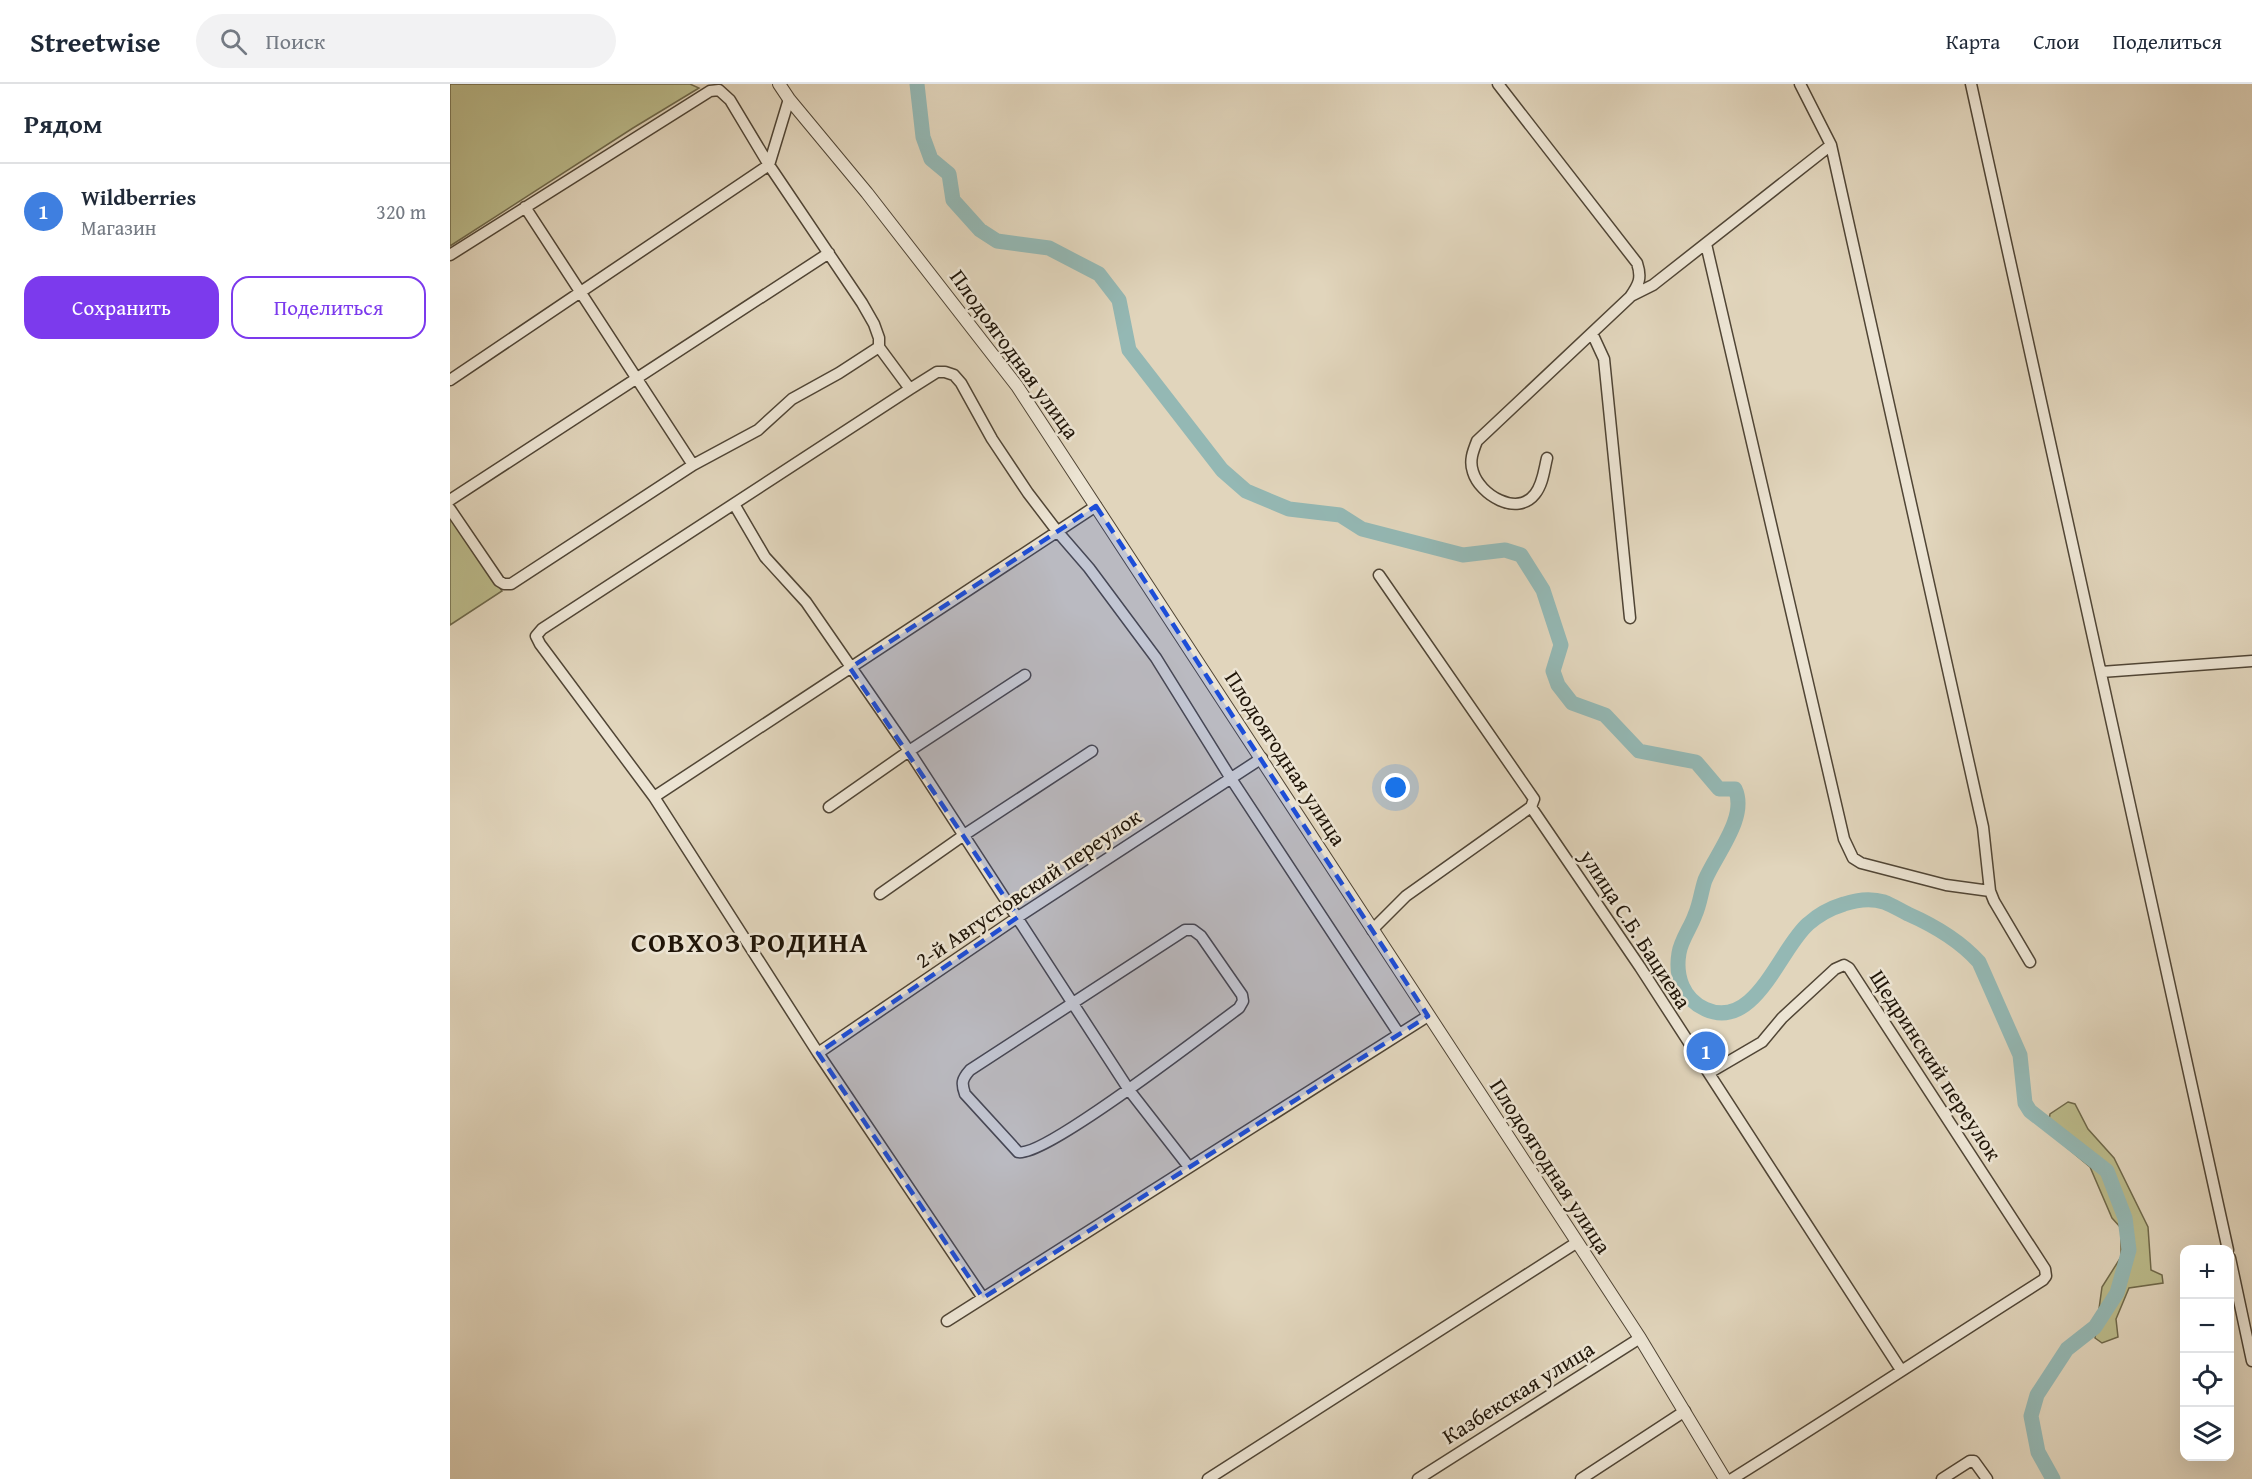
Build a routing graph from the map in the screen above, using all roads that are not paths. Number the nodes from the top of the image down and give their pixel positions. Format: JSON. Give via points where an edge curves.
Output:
{"nodes":[{"id":1,"x":779,"y":84,"type":"edge"},
{"id":2,"x":1498,"y":84,"type":"edge"},
{"id":3,"x":1800,"y":84,"type":"edge"},
{"id":4,"x":1971,"y":84,"type":"edge"},
{"id":5,"x":789,"y":99,"type":"junction"},
{"id":6,"x":1832,"y":145,"type":"junction"},
{"id":7,"x":769,"y":165,"type":"junction"},
{"id":8,"x":525,"y":207,"type":"junction"},
{"id":9,"x":1706,"y":244,"type":"junction"},
{"id":10,"x":829,"y":254,"type":"junction"},
{"id":11,"x":450,"y":255,"type":"edge"},
{"id":12,"x":581,"y":292,"type":"junction"},
{"id":13,"x":1630,"y":297,"type":"junction"},
{"id":14,"x":1592,"y":333,"type":"junction"},
{"id":15,"x":879,"y":347,"type":"junction"},
{"id":16,"x":637,"y":378,"type":"junction"},
{"id":17,"x":450,"y":380,"type":"edge"},
{"id":18,"x":910,"y":389,"type":"junction"},
{"id":19,"x":1546,"y":458,"type":"dead end"},
{"id":20,"x":693,"y":465,"type":"junction"},
{"id":21,"x":450,"y":500,"type":"edge"},
{"id":22,"x":734,"y":504,"type":"junction"},
{"id":23,"x":1096,"y":506,"type":"junction"},
{"id":24,"x":450,"y":509,"type":"edge"},
{"id":25,"x":1057,"y":531,"type":"junction"},
{"id":26,"x":1379,"y":575,"type":"dead end"},
{"id":27,"x":1630,"y":618,"type":"dead end"},
{"id":28,"x":2252,"y":661,"type":"edge"},
{"id":29,"x":850,"y":668,"type":"junction"},
{"id":30,"x":2101,"y":672,"type":"junction"},
{"id":31,"x":1025,"y":675,"type":"dead end"},
{"id":32,"x":909,"y":751,"type":"junction"},
{"id":33,"x":1092,"y":751,"type":"dead end"},
{"id":34,"x":1262,"y":758,"type":"junction"},
{"id":35,"x":1230,"y":777,"type":"junction"},
{"id":36,"x":654,"y":796,"type":"junction"},
{"id":37,"x":829,"y":807,"type":"dead end"},
{"id":38,"x":1531,"y":807,"type":"junction"},
{"id":39,"x":964,"y":835,"type":"junction"},
{"id":40,"x":1990,"y":891,"type":"junction"},
{"id":41,"x":880,"y":894,"type":"dead end"},
{"id":42,"x":1018,"y":917,"type":"junction"},
{"id":43,"x":1372,"y":930,"type":"junction"},
{"id":44,"x":2030,"y":962,"type":"dead end"},
{"id":45,"x":1073,"y":1004,"type":"junction"},
{"id":46,"x":1428,"y":1016,"type":"junction"},
{"id":47,"x":1399,"y":1034,"type":"junction"},
{"id":48,"x":818,"y":1053,"type":"junction"},
{"id":49,"x":1709,"y":1072,"type":"junction"},
{"id":50,"x":1129,"y":1090,"type":"junction"},
{"id":51,"x":1189,"y":1167,"type":"junction"},
{"id":52,"x":1576,"y":1242,"type":"junction"},
{"id":53,"x":2227,"y":1245,"type":"edge"},
{"id":54,"x":2234,"y":1280,"type":"edge"},
{"id":55,"x":983,"y":1298,"type":"junction"},
{"id":56,"x":947,"y":1321,"type":"dead end"},
{"id":57,"x":1640,"y":1338,"type":"junction"},
{"id":58,"x":2252,"y":1361,"type":"edge"},
{"id":59,"x":1900,"y":1370,"type":"junction"},
{"id":60,"x":1685,"y":1411,"type":"junction"},
{"id":61,"x":1208,"y":1479,"type":"edge"},
{"id":62,"x":1418,"y":1479,"type":"edge"},
{"id":63,"x":1581,"y":1479,"type":"edge"},
{"id":64,"x":1725,"y":1479,"type":"edge"},
{"id":65,"x":1732,"y":1479,"type":"edge"},
{"id":66,"x":1942,"y":1479,"type":"edge"},
{"id":67,"x":1987,"y":1479,"type":"edge"}],
"edges":[{"from":1,"to":5,"type":"street","name":"Плодоягодная улица"},
{"from":2,"to":13,"type":"street","via":[[1637,263],[1640,282]]},
{"from":3,"to":6,"type":"street"},
{"from":4,"to":30,"type":"street"},
{"from":5,"to":7,"type":"street"},
{"from":5,"to":23,"type":"street","name":"Плодоягодная улица","via":[[1017,386]]},
{"from":6,"to":9,"type":"street"},
{"from":6,"to":40,"type":"street","via":[[1983,826]]},
{"from":7,"to":8,"type":"street","via":[[730,100],[719,90],[710,91]]},
{"from":7,"to":10,"type":"street"},
{"from":7,"to":12,"type":"street"},
{"from":8,"to":11,"type":"street"},
{"from":8,"to":12,"type":"street"},
{"from":9,"to":13,"type":"street","via":[[1653,285]]},
{"from":9,"to":40,"type":"street","via":[[1846,844],[1853,858],[1861,863],[1946,885]]},
{"from":10,"to":15,"type":"street","via":[[874,324]]},
{"from":10,"to":16,"type":"street"},
{"from":12,"to":16,"type":"street"},
{"from":12,"to":17,"type":"street"},
{"from":13,"to":14,"type":"street"},
{"from":14,"to":19,"type":"street","via":[[1477,441],[1472,472],[1489,494],[1519,503],[1535,493]]},
{"from":14,"to":27,"type":"street","via":[[1604,359]]},
{"from":15,"to":18,"type":"street"},
{"from":15,"to":20,"type":"street","via":[[792,399],[758,430]]},
{"from":16,"to":20,"type":"street"},
{"from":16,"to":21,"type":"street"},
{"from":18,"to":22,"type":"street"},
{"from":18,"to":25,"type":"street","via":[[938,372],[954,375],[992,439]]},
{"from":20,"to":24,"type":"street","via":[[511,584],[499,581]]},
{"from":22,"to":29,"type":"street","via":[[765,557],[796,590]]},
{"from":22,"to":36,"type":"street","via":[[536,636]]},
{"from":23,"to":25,"type":"street"},
{"from":23,"to":34,"type":"street","name":"Плодоягодная улица"},
{"from":25,"to":29,"type":"street"},
{"from":25,"to":35,"type":"street","via":[[1156,658]]},
{"from":26,"to":38,"type":"street","name":"улица С.Б. Бациева","via":[[1534,800]]},
{"from":28,"to":30,"type":"street"},
{"from":29,"to":32,"type":"street"},
{"from":29,"to":36,"type":"street"},
{"from":30,"to":53,"type":"street"},
{"from":31,"to":32,"type":"street"},
{"from":32,"to":37,"type":"street"},
{"from":32,"to":39,"type":"street"},
{"from":33,"to":39,"type":"street"},
{"from":34,"to":35,"type":"street","name":"2-й Августовский переулок"},
{"from":34,"to":43,"type":"street","name":"Плодоягодная улица"},
{"from":35,"to":42,"type":"street","name":"2-й Августовский переулок"},
{"from":35,"to":47,"type":"street"},
{"from":36,"to":48,"type":"street"},
{"from":38,"to":43,"type":"street","via":[[1406,896]]},
{"from":38,"to":49,"type":"street","name":"улица С.Б. Бациева"},
{"from":39,"to":41,"type":"street"},
{"from":39,"to":42,"type":"street"},
{"from":40,"to":44,"type":"street"},
{"from":42,"to":45,"type":"street"},
{"from":42,"to":48,"type":"street","name":"2-й Августовский переулок"},
{"from":43,"to":46,"type":"street","name":"Плодоягодная улица"},
{"from":45,"to":50,"type":"street"},
{"from":45,"to":50,"type":"street","via":[[970,1070],[963,1078],[965,1094],[1018,1152],[1026,1153]]},
{"from":45,"to":50,"type":"street","via":[[1185,930],[1201,936],[1242,995],[1239,1008]]},
{"from":46,"to":47,"type":"street"},
{"from":46,"to":52,"type":"street","name":"Плодоягодная улица"},
{"from":47,"to":51,"type":"street"},
{"from":48,"to":55,"type":"street"},
{"from":49,"to":59,"type":"street","name":"улица С.Б. Бациева"},
{"from":49,"to":59,"type":"street","name":"Щедринский переулок","via":[[1762,1042],[1834,969],[1849,968],[2045,1269],[2043,1280]]},
{"from":50,"to":51,"type":"street"},
{"from":51,"to":55,"type":"street"},
{"from":52,"to":57,"type":"street","name":"Плодоягодная улица"},
{"from":52,"to":61,"type":"street"},
{"from":54,"to":58,"type":"street"},
{"from":55,"to":56,"type":"street"},
{"from":57,"to":60,"type":"street","name":"Плодоягодная улица"},
{"from":57,"to":62,"type":"street","name":"Казбекская улица"},
{"from":59,"to":65,"type":"street"},
{"from":60,"to":63,"type":"street"},
{"from":60,"to":64,"type":"street","name":"Плодоягодная улица"},
{"from":66,"to":67,"type":"street","via":[[1970,1461]]}]}
